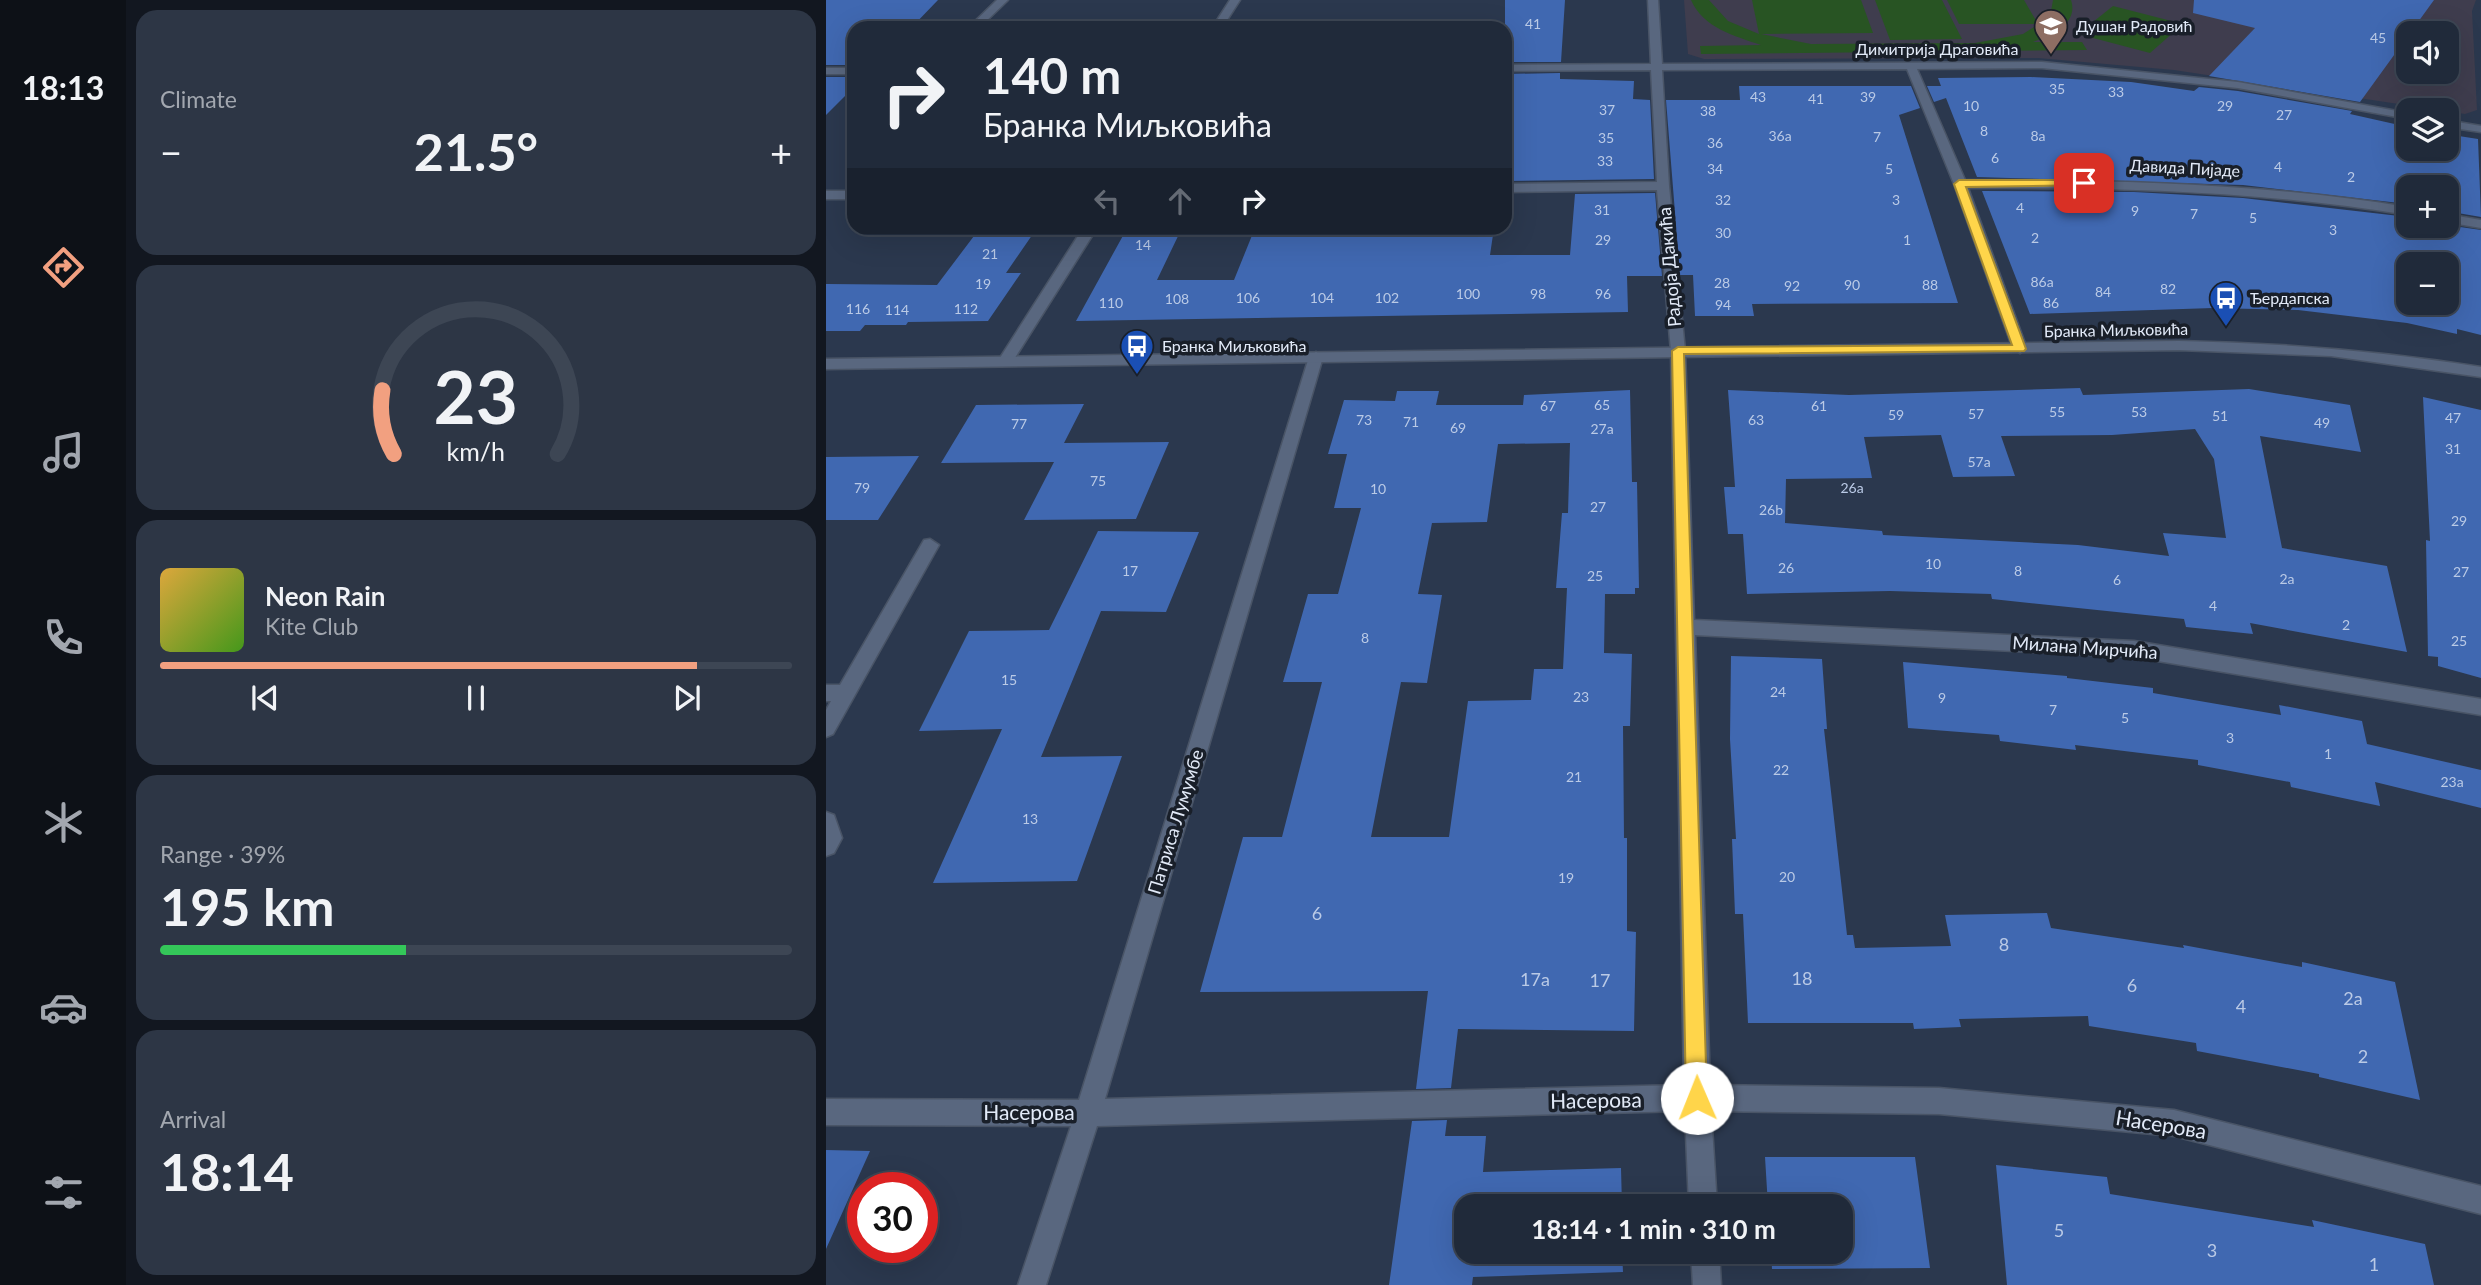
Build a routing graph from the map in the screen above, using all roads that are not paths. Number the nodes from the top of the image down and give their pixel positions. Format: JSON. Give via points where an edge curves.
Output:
{"nodes":[{"id":1,"x":1003,"y":0,"type":"edge"},
{"id":2,"x":1235,"y":0,"type":"edge"},
{"id":3,"x":1653,"y":0,"type":"edge"},
{"id":4,"x":980,"y":21,"type":"edge"},
{"id":5,"x":1222,"y":21,"type":"edge"},
{"id":6,"x":1910,"y":64,"type":"junction"},
{"id":7,"x":1512,"y":68,"type":"edge"},
{"id":8,"x":1655,"y":68,"type":"junction"},
{"id":9,"x":847,"y":71,"type":"edge"},
{"id":10,"x":826,"y":72,"type":"edge"},
{"id":11,"x":2396,"y":114,"type":"edge"},
{"id":12,"x":2459,"y":126,"type":"edge"},
{"id":13,"x":2481,"y":130,"type":"edge"},
{"id":14,"x":1959,"y":184,"type":"junction"},
{"id":15,"x":1663,"y":186,"type":"junction"},
{"id":16,"x":1512,"y":188,"type":"edge"},
{"id":17,"x":826,"y":195,"type":"edge"},
{"id":18,"x":847,"y":195,"type":"edge"},
{"id":19,"x":2396,"y":209,"type":"edge"},
{"id":20,"x":2459,"y":220,"type":"edge"},
{"id":21,"x":2481,"y":224,"type":"edge"},
{"id":22,"x":1086,"y":235,"type":"edge"},
{"id":23,"x":2020,"y":349,"type":"junction"},
{"id":24,"x":1678,"y":351,"type":"junction"},
{"id":25,"x":1316,"y":358,"type":"junction"},
{"id":26,"x":1006,"y":361,"type":"junction"},
{"id":27,"x":826,"y":364,"type":"edge"},
{"id":28,"x":2481,"y":372,"type":"edge"},
{"id":29,"x":930,"y":545,"type":"dead end"},
{"id":30,"x":1685,"y":627,"type":"junction"},
{"id":31,"x":836,"y":693,"type":"edge"},
{"id":32,"x":2481,"y":707,"type":"edge"},
{"id":33,"x":826,"y":728,"type":"edge"},
{"id":34,"x":826,"y":822,"type":"edge"},
{"id":35,"x":826,"y":846,"type":"edge"},
{"id":36,"x":1697,"y":1098,"type":"junction"},
{"id":37,"x":826,"y":1112,"type":"edge"},
{"id":38,"x":1088,"y":1113,"type":"junction"},
{"id":39,"x":1702,"y":1194,"type":"edge"},
{"id":40,"x":2481,"y":1200,"type":"edge"},
{"id":41,"x":1706,"y":1264,"type":"edge"},
{"id":42,"x":1032,"y":1285,"type":"edge"},
{"id":43,"x":1707,"y":1285,"type":"edge"}],
"edges":[{"from":1,"to":4,"type":"street"},
{"from":2,"to":5,"type":"street"},
{"from":3,"to":8,"type":"street","name":"Радоја Дакића"},
{"from":6,"to":8,"type":"street","name":"Димитрија Драговића"},
{"from":6,"to":11,"type":"street","name":"Димитрија Драговића","via":[[2042,65],[2179,77]]},
{"from":6,"to":14,"type":"street"},
{"from":7,"to":8,"type":"street","name":"Димитрија Драговића"},
{"from":8,"to":15,"type":"street","name":"Радоја Дакића"},
{"from":9,"to":10,"type":"street"},
{"from":12,"to":13,"type":"street"},
{"from":14,"to":19,"type":"street","name":"Давида Пијаде","via":[[2218,186]]},
{"from":14,"to":23,"type":"street"},
{"from":15,"to":16,"type":"street"},
{"from":15,"to":24,"type":"street","name":"Радоја Дакића"},
{"from":17,"to":18,"type":"street"},
{"from":20,"to":21,"type":"street"},
{"from":22,"to":26,"type":"street"},
{"from":23,"to":24,"type":"street","name":"Бранка Миљковића"},
{"from":23,"to":28,"type":"street","name":"Бранка Миљковића","via":[[2207,346],[2318,350]]},
{"from":24,"to":25,"type":"street","name":"Бранка Миљковића"},
{"from":24,"to":30,"type":"street","name":"Радоја Дакића"},
{"from":25,"to":26,"type":"street","name":"Бранка Миљковића"},
{"from":25,"to":38,"type":"street","name":"Патриса Лумумбе"},
{"from":26,"to":27,"type":"street","name":"Бранка Миљковића"},
{"from":29,"to":31,"type":"street"},
{"from":30,"to":32,"type":"street","name":"Милана Мирчића","via":[[2134,649]]},
{"from":30,"to":36,"type":"street","name":"Радоја Дакића"},
{"from":31,"to":33,"type":"street"},
{"from":34,"to":35,"type":"street","via":[[831,838]]},
{"from":36,"to":38,"type":"street","name":"Насерова"},
{"from":36,"to":39,"type":"street","name":"Радоја Дакића"},
{"from":36,"to":40,"type":"street","name":"Насерова","via":[[1939,1101],[2174,1123]]},
{"from":37,"to":38,"type":"street","name":"Насерова"},
{"from":38,"to":42,"type":"street","name":"Патриса Лумумбе"},
{"from":41,"to":43,"type":"street"}]}
